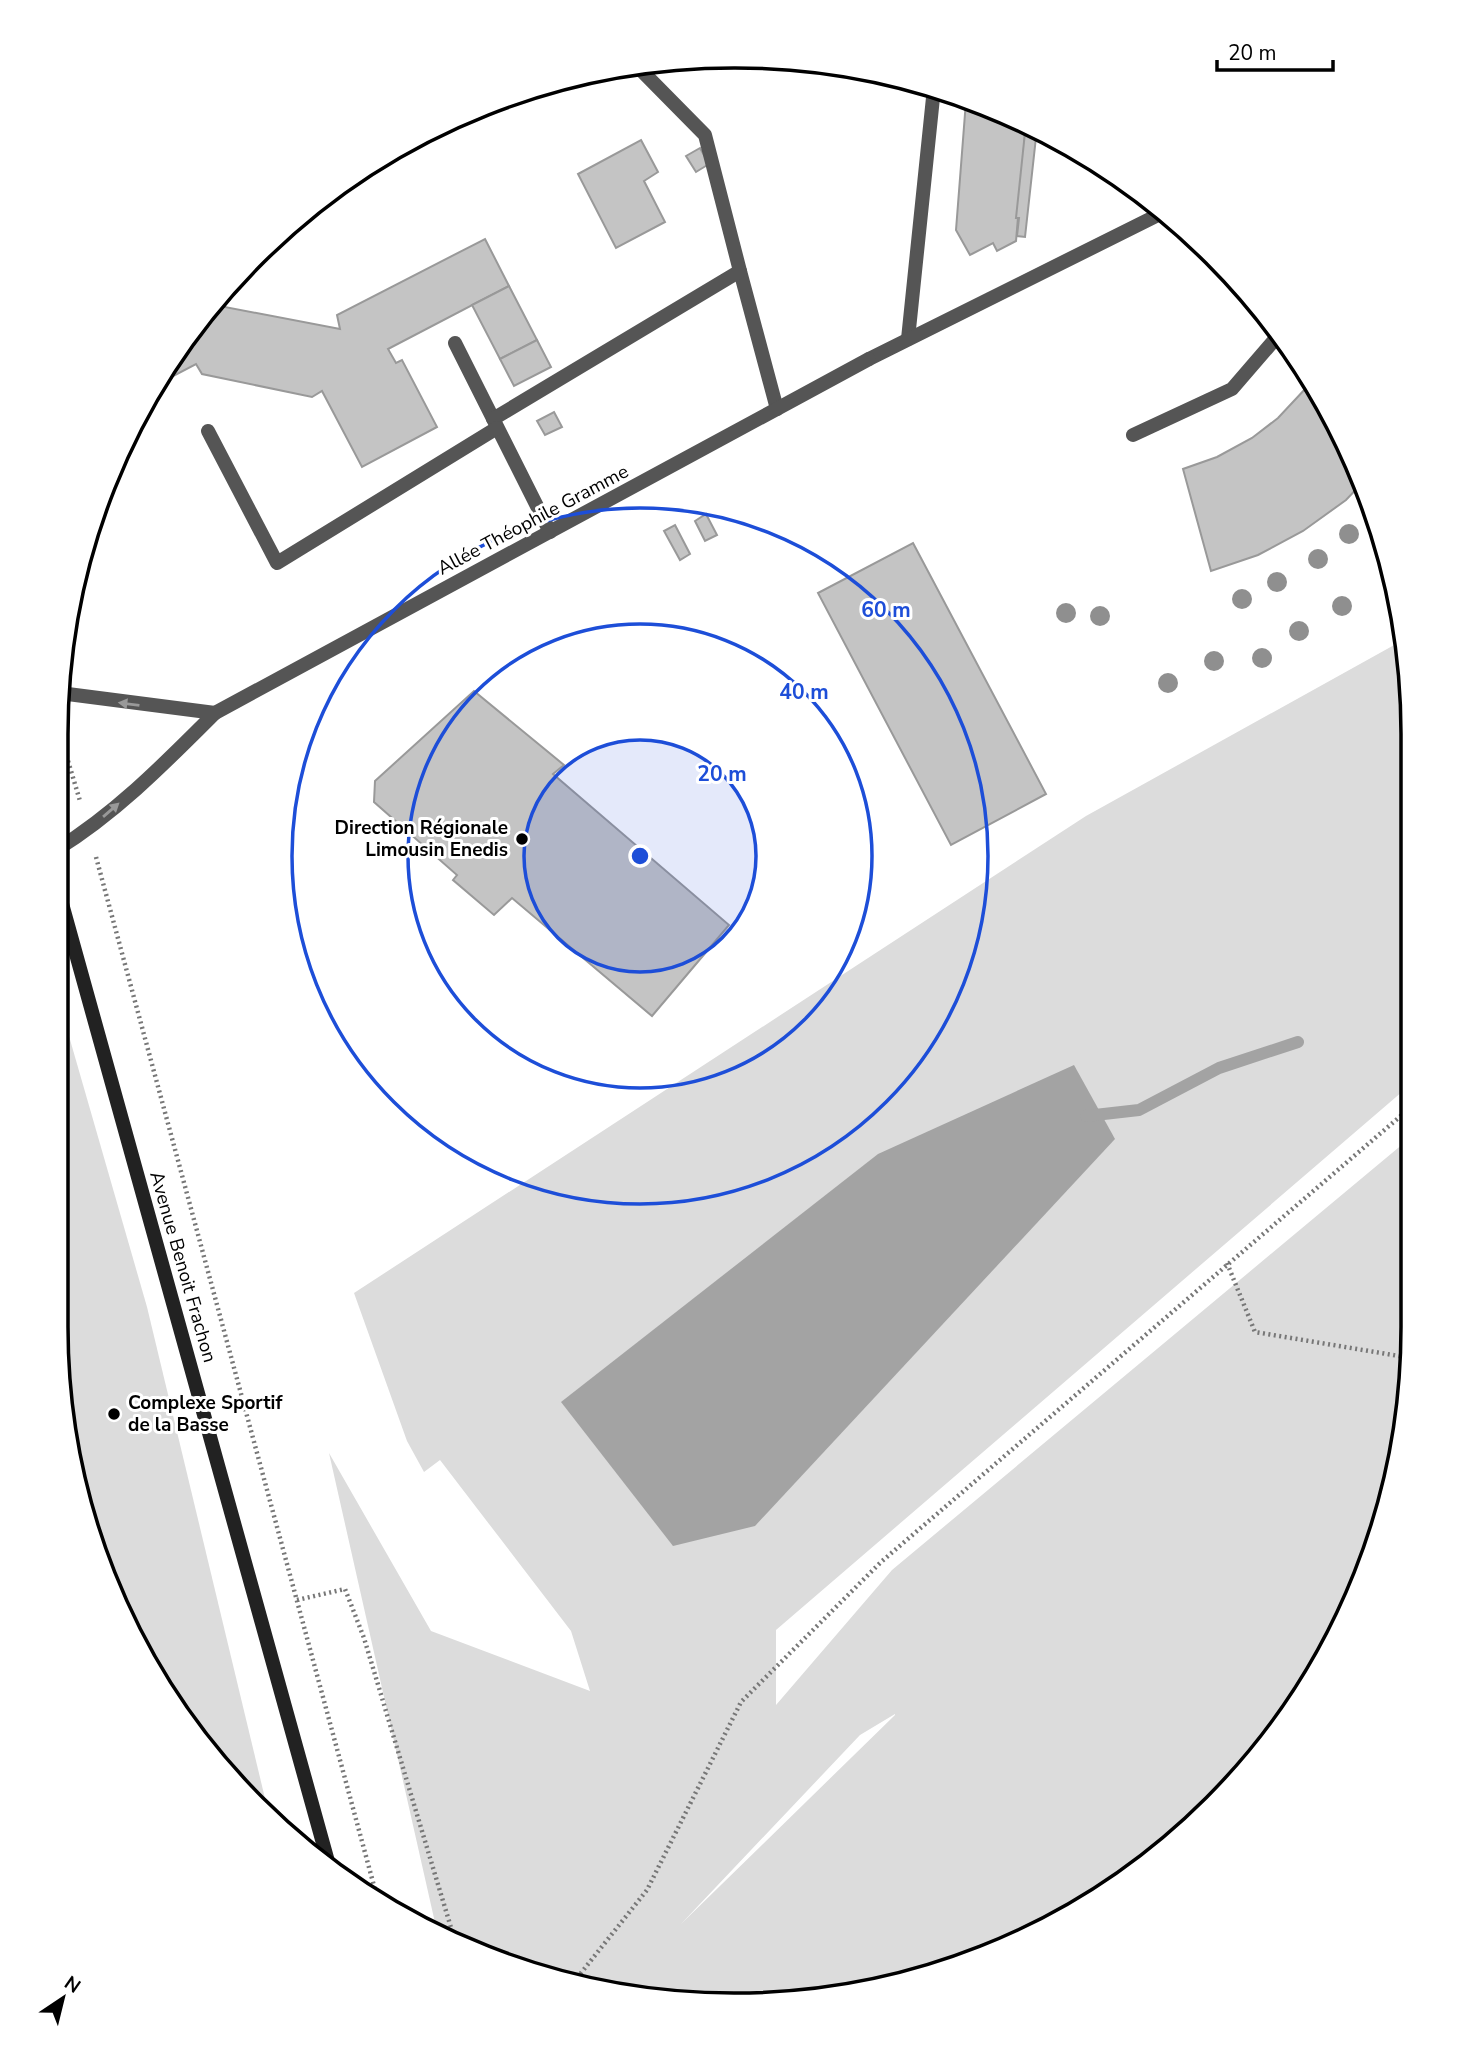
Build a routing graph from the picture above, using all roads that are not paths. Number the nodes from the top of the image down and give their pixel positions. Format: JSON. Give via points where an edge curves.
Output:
{"nodes":[{"id":1,"x":645,"y":74,"type":"edge"},
{"id":2,"x":933,"y":99,"type":"edge"},
{"id":3,"x":1154,"y":217,"type":"edge"},
{"id":4,"x":740,"y":271,"type":"junction"},
{"id":5,"x":908,"y":340,"type":"junction"},
{"id":6,"x":1272,"y":342,"type":"edge"},
{"id":7,"x":456,"y":343,"type":"dead end"},
{"id":8,"x":777,"y":409,"type":"junction"},
{"id":9,"x":495,"y":423,"type":"junction"},
{"id":10,"x":208,"y":432,"type":"dead end"},
{"id":11,"x":1133,"y":435,"type":"dead end"},
{"id":12,"x":550,"y":532,"type":"junction"},
{"id":13,"x":70,"y":694,"type":"edge"},
{"id":14,"x":215,"y":713,"type":"junction"},
{"id":15,"x":68,"y":842,"type":"edge"},
{"id":16,"x":68,"y":925,"type":"edge"},
{"id":17,"x":325,"y":1852,"type":"edge"}],
"edges":[{"from":1,"to":4,"type":"street","via":[[705,135]]},
{"from":2,"to":5,"type":"street"},
{"from":3,"to":5,"type":"street","name":"Allée Théophile Gramme"},
{"from":4,"to":8,"type":"street"},
{"from":4,"to":9,"type":"street"},
{"from":5,"to":8,"type":"street","name":"Allée Théophile Gramme"},
{"from":6,"to":11,"type":"street","via":[[1232,389]]},
{"from":7,"to":9,"type":"street"},
{"from":8,"to":12,"type":"street","name":"Allée Théophile Gramme"},
{"from":9,"to":10,"type":"street","via":[[277,563]]},
{"from":9,"to":12,"type":"street"},
{"from":12,"to":14,"type":"street","name":"Allée Théophile Gramme"},
{"from":14,"to":13,"type":"street","one_way":true},
{"from":15,"to":14,"type":"street","name":"Allée Théophile Gramme","one_way":true,"via":[[153,774]]},
{"from":16,"to":17,"type":"main road","name":"Avenue Benoit Frachon"}]}
